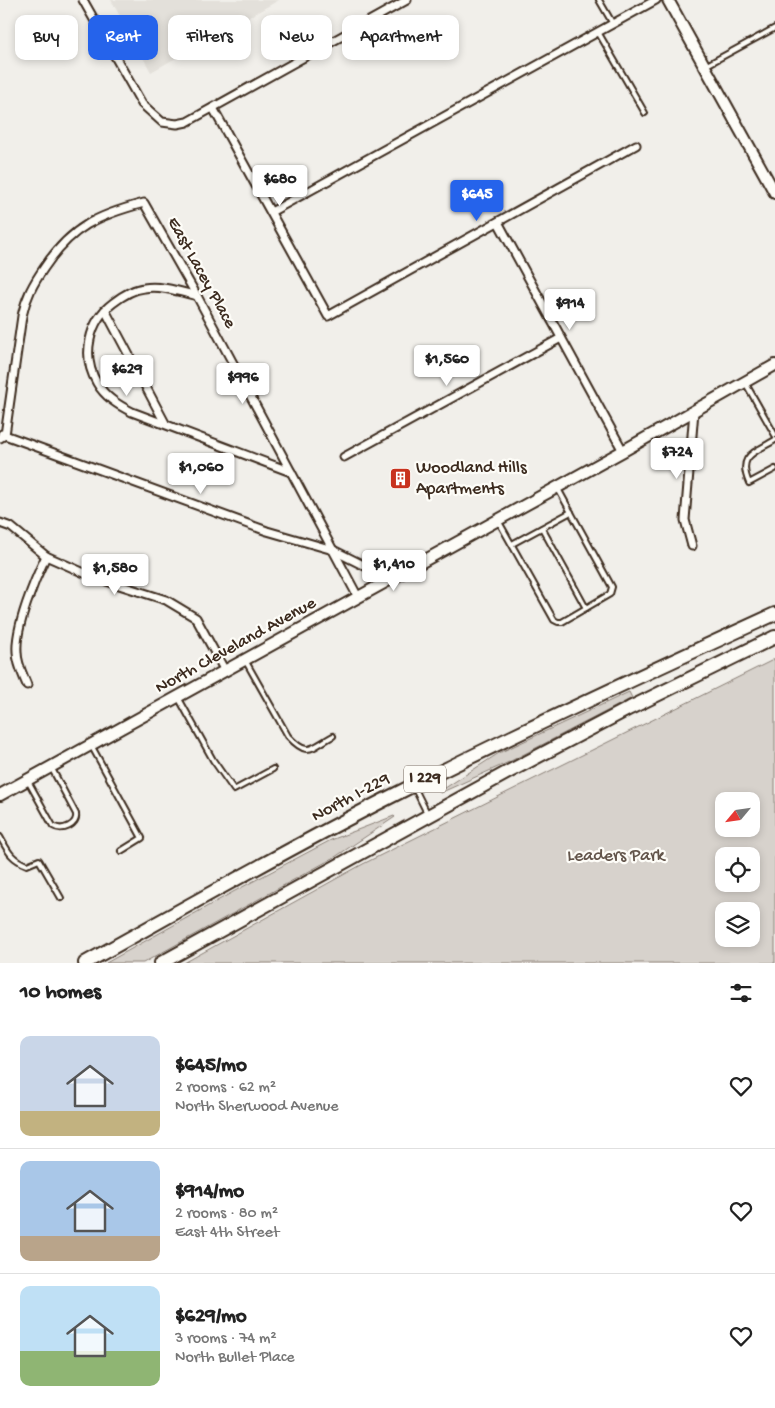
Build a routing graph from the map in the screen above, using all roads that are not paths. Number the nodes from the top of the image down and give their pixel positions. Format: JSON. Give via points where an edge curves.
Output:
{"nodes":[{"id":1,"x":83,"y":0,"type":"edge"},
{"id":2,"x":407,"y":0,"type":"edge"},
{"id":3,"x":599,"y":0,"type":"edge"},
{"id":4,"x":656,"y":0,"type":"edge"},
{"id":5,"x":668,"y":0,"type":"edge"},
{"id":6,"x":612,"y":24,"type":"junction"},
{"id":7,"x":775,"y":28,"type":"edge"},
{"id":8,"x":598,"y":32,"type":"junction"},
{"id":9,"x":704,"y":66,"type":"junction"},
{"id":10,"x":213,"y":108,"type":"junction"},
{"id":11,"x":645,"y":113,"type":"dead end"},
{"id":12,"x":636,"y":145,"type":"dead end"},
{"id":13,"x":775,"y":193,"type":"edge"},
{"id":14,"x":271,"y":212,"type":"junction"},
{"id":15,"x":498,"y":222,"type":"junction"},
{"id":16,"x":197,"y":296,"type":"junction"},
{"id":17,"x":105,"y":310,"type":"junction"},
{"id":18,"x":561,"y":338,"type":"junction"},
{"id":19,"x":775,"y":365,"type":"edge"},
{"id":20,"x":745,"y":382,"type":"junction"},
{"id":21,"x":694,"y":411,"type":"junction"},
{"id":22,"x":165,"y":423,"type":"junction"},
{"id":23,"x":2,"y":435,"type":"edge"},
{"id":24,"x":775,"y":435,"type":"edge"},
{"id":25,"x":775,"y":440,"type":"edge"},
{"id":26,"x":623,"y":451,"type":"junction"},
{"id":27,"x":344,"y":456,"type":"dead end"},
{"id":28,"x":775,"y":469,"type":"edge"},
{"id":29,"x":291,"y":472,"type":"junction"},
{"id":30,"x":557,"y":487,"type":"junction"},
{"id":31,"x":571,"y":512,"type":"junction"},
{"id":32,"x":498,"y":520,"type":"junction"},
{"id":33,"x":0,"y":523,"type":"edge"},
{"id":34,"x":542,"y":528,"type":"junction"},
{"id":35,"x":512,"y":544,"type":"junction"},
{"id":36,"x":692,"y":546,"type":"dead end"},
{"id":37,"x":333,"y":550,"type":"junction"},
{"id":38,"x":46,"y":556,"type":"junction"},
{"id":39,"x":389,"y":580,"type":"junction"},
{"id":40,"x":358,"y":597,"type":"junction"},
{"id":41,"x":586,"y":608,"type":"junction"},
{"id":42,"x":775,"y":614,"type":"edge"},
{"id":43,"x":775,"y":637,"type":"edge"},
{"id":44,"x":245,"y":660,"type":"junction"},
{"id":45,"x":225,"y":671,"type":"junction"},
{"id":46,"x":27,"y":685,"type":"dead end"},
{"id":47,"x":178,"y":697,"type":"junction"},
{"id":48,"x":333,"y":736,"type":"dead end"},
{"id":49,"x":91,"y":745,"type":"junction"},
{"id":50,"x":51,"y":767,"type":"junction"},
{"id":51,"x":274,"y":769,"type":"dead end"},
{"id":52,"x":28,"y":780,"type":"junction"},
{"id":53,"x":413,"y":785,"type":"junction"},
{"id":54,"x":0,"y":795,"type":"edge"},
{"id":55,"x":428,"y":815,"type":"junction"},
{"id":56,"x":0,"y":837,"type":"edge"},
{"id":57,"x":120,"y":851,"type":"dead end"},
{"id":58,"x":60,"y":898,"type":"dead end"},
{"id":59,"x":85,"y":963,"type":"edge"},
{"id":60,"x":161,"y":963,"type":"edge"}],
"edges":[{"from":1,"to":10,"type":"street","via":[[142,104],[162,122],[187,122]]},
{"from":2,"to":10,"type":"street"},
{"from":3,"to":6,"type":"lane"},
{"from":4,"to":6,"type":"street"},
{"from":5,"to":9,"type":"street"},
{"from":6,"to":8,"type":"street"},
{"from":7,"to":9,"type":"lane"},
{"from":8,"to":11,"type":"lane"},
{"from":8,"to":14,"type":"street"},
{"from":9,"to":13,"type":"street"},
{"from":10,"to":14,"type":"street"},
{"from":12,"to":15,"type":"street"},
{"from":14,"to":15,"type":"street","via":[[328,316]]},
{"from":15,"to":18,"type":"street"},
{"from":16,"to":17,"type":"street","via":[[147,287],[125,295]]},
{"from":16,"to":23,"type":"street","name":"East Lacey Place","via":[[144,203],[124,208],[82,227],[56,251],[26,299]]},
{"from":16,"to":29,"type":"street","name":"East Lacey Place"},
{"from":17,"to":22,"type":"street"},
{"from":17,"to":22,"type":"street","via":[[90,340],[89,359],[96,382],[120,406]]},
{"from":18,"to":26,"type":"street"},
{"from":18,"to":27,"type":"street"},
{"from":19,"to":20,"type":"street","name":"North Cleveland Avenue"},
{"from":20,"to":21,"type":"street","name":"North Cleveland Avenue"},
{"from":20,"to":24,"type":"lane"},
{"from":21,"to":26,"type":"street","name":"North Cleveland Avenue"},
{"from":21,"to":36,"type":"street","via":[[685,520]]},
{"from":22,"to":29,"type":"street"},
{"from":23,"to":37,"type":"street","via":[[267,531]]},
{"from":25,"to":28,"type":"lane","via":[[747,458],[744,472],[749,483]]},
{"from":26,"to":30,"type":"street","name":"North Cleveland Avenue"},
{"from":29,"to":37,"type":"street","name":"East Lacey Place"},
{"from":30,"to":31,"type":"lane"},
{"from":30,"to":32,"type":"street","name":"North Cleveland Avenue"},
{"from":31,"to":34,"type":"lane"},
{"from":31,"to":41,"type":"lane","via":[[612,587],[610,594]]},
{"from":32,"to":35,"type":"lane"},
{"from":32,"to":39,"type":"street","name":"North Cleveland Avenue"},
{"from":33,"to":38,"type":"street","via":[[12,527]]},
{"from":34,"to":35,"type":"lane"},
{"from":34,"to":41,"type":"lane"},
{"from":35,"to":41,"type":"lane","via":[[554,620],[562,622]]},
{"from":37,"to":39,"type":"street"},
{"from":37,"to":40,"type":"street","name":"East Lacey Place"},
{"from":38,"to":45,"type":"street","via":[[91,576],[166,600],[196,618]]},
{"from":38,"to":46,"type":"street","via":[[30,594],[18,637],[16,651]]},
{"from":39,"to":40,"type":"street","name":"North Cleveland Avenue"},
{"from":40,"to":44,"type":"street","name":"North Cleveland Avenue"},
{"from":42,"to":53,"type":"highway","name":"North I-229","number":"I 229"},
{"from":43,"to":55,"type":"highway","number":"I 229","via":[[630,708]]},
{"from":44,"to":45,"type":"street","name":"North Cleveland Avenue"},
{"from":44,"to":48,"type":"lane","via":[[296,745],[308,750]]},
{"from":45,"to":47,"type":"street","name":"North Cleveland Avenue"},
{"from":47,"to":49,"type":"street","name":"North Cleveland Avenue"},
{"from":47,"to":51,"type":"lane","via":[[234,790]]},
{"from":49,"to":50,"type":"street","name":"North Cleveland Avenue"},
{"from":49,"to":57,"type":"lane","via":[[142,838]]},
{"from":50,"to":52,"type":"street","name":"North Cleveland Avenue"},
{"from":50,"to":52,"type":"lane","via":[[76,814],[77,818],[70,825],[62,829],[54,826]]},
{"from":52,"to":54,"type":"street","name":"North Cleveland Avenue"},
{"from":53,"to":55,"type":"lane"},
{"from":53,"to":59,"type":"highway","name":"North I-229","number":"I 229"},
{"from":55,"to":60,"type":"highway","number":"I 229"},
{"from":56,"to":58,"type":"lane","via":[[18,862],[27,865],[39,860]]}]}
